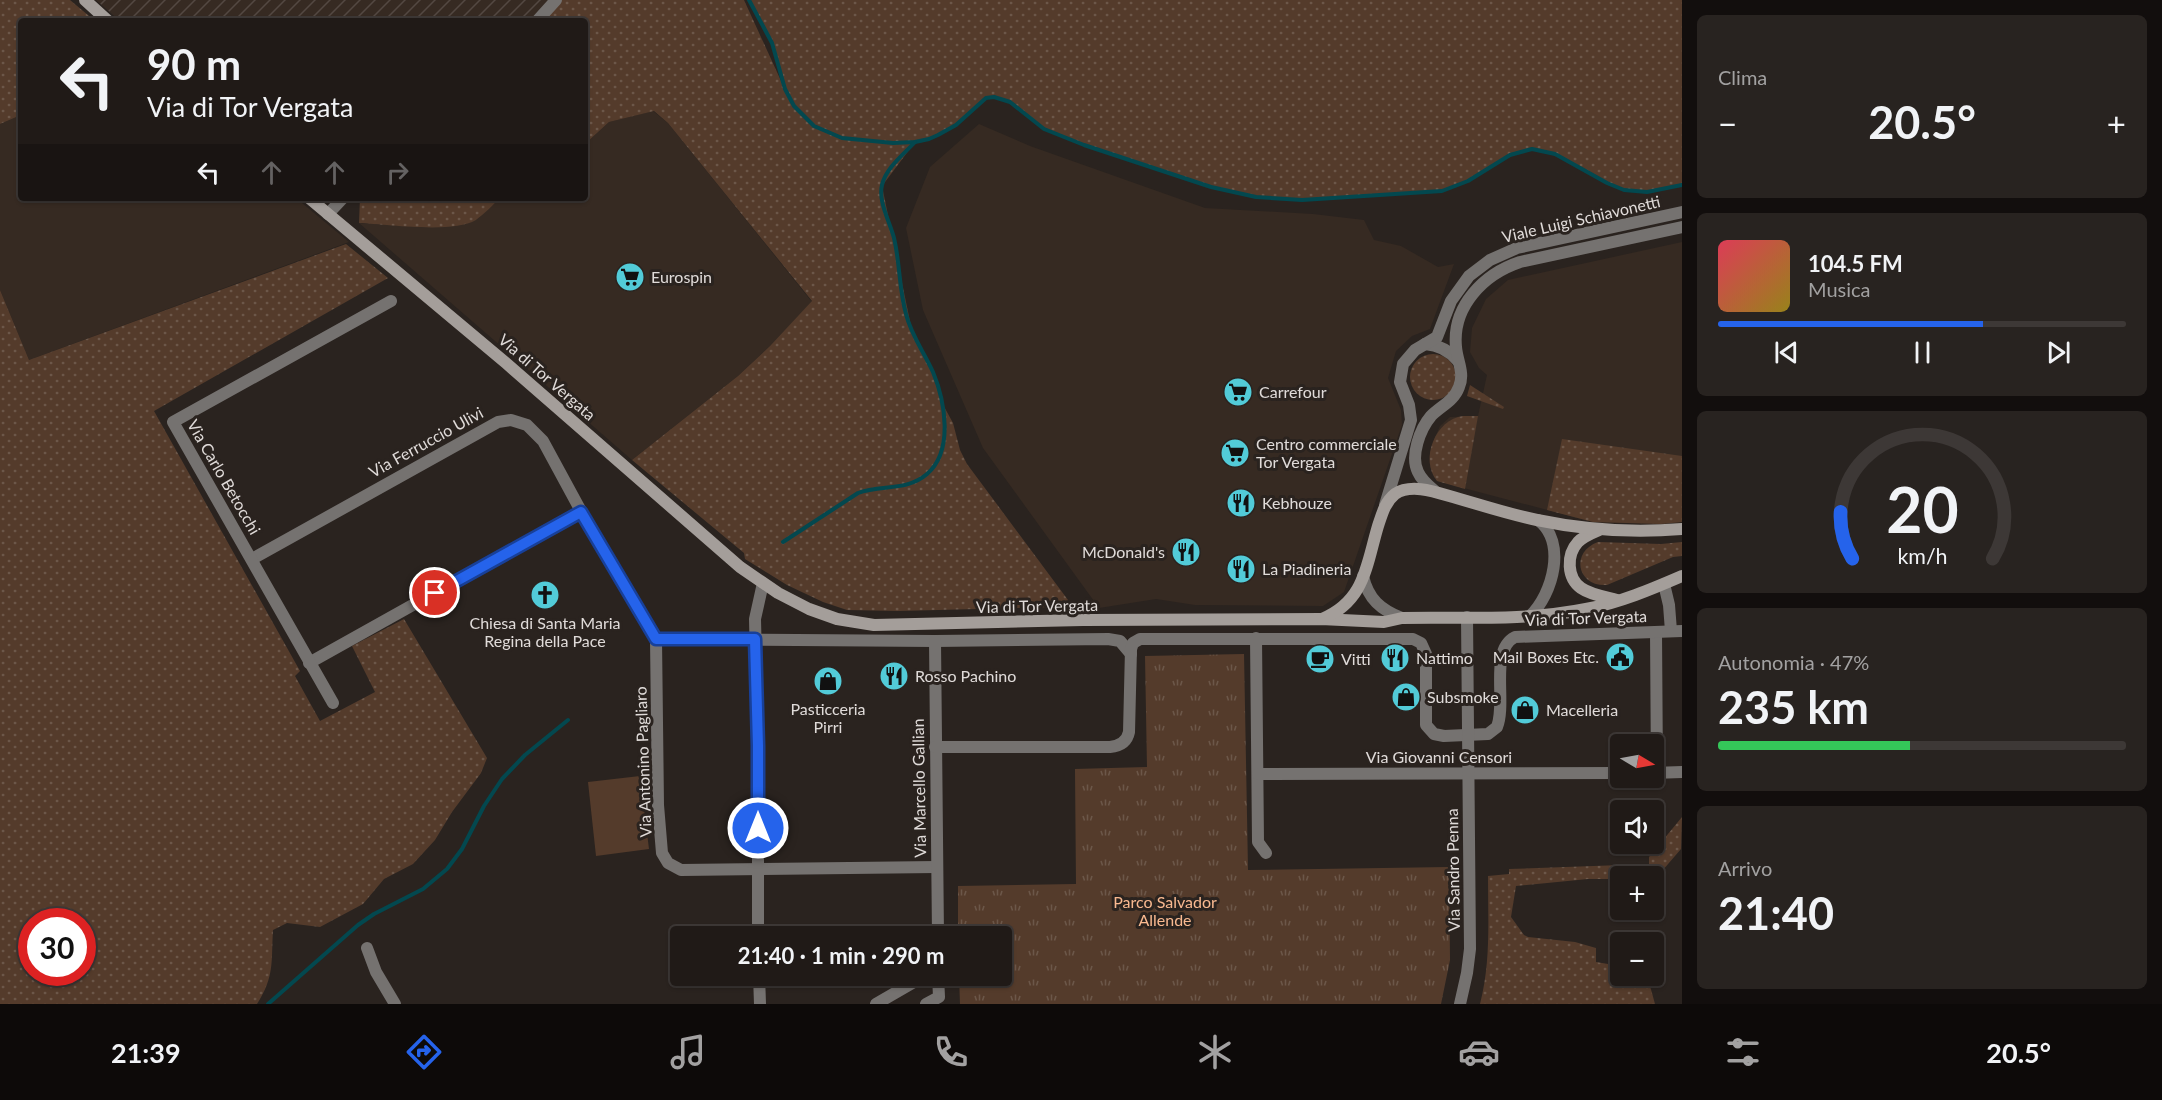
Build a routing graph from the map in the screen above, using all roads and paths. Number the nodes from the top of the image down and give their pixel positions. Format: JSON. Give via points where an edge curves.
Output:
{"nodes":[{"id":1,"x":85,"y":0,"type":"edge"},
{"id":2,"x":556,"y":0,"type":"edge"},
{"id":3,"x":105,"y":18,"type":"edge"},
{"id":4,"x":540,"y":18,"type":"edge"},
{"id":5,"x":313,"y":201,"type":"edge"},
{"id":6,"x":340,"y":201,"type":"edge"},
{"id":7,"x":1682,"y":212,"type":"edge"},
{"id":8,"x":328,"y":214,"type":"junction"},
{"id":9,"x":1682,"y":227,"type":"edge"},
{"id":10,"x":391,"y":301,"type":"dead end"},
{"id":11,"x":1425,"y":344,"type":"junction"},
{"id":12,"x":1458,"y":361,"type":"junction"},
{"id":13,"x":1436,"y":492,"type":"junction"},
{"id":14,"x":1384,"y":509,"type":"junction"},
{"id":15,"x":581,"y":512,"type":"junction"},
{"id":16,"x":1538,"y":520,"type":"junction"},
{"id":17,"x":1682,"y":529,"type":"edge"},
{"id":18,"x":1600,"y":530,"type":"junction"},
{"id":19,"x":252,"y":559,"type":"junction"},
{"id":20,"x":1363,"y":576,"type":"junction"},
{"id":21,"x":1682,"y":576,"type":"edge"},
{"id":22,"x":763,"y":583,"type":"junction"},
{"id":23,"x":1664,"y":584,"type":"junction"},
{"id":24,"x":1617,"y":600,"type":"junction"},
{"id":25,"x":1530,"y":616,"type":"junction"},
{"id":26,"x":1467,"y":617,"type":"junction"},
{"id":27,"x":1402,"y":618,"type":"junction"},
{"id":28,"x":1321,"y":619,"type":"junction"},
{"id":29,"x":1150,"y":621,"type":"junction"},
{"id":30,"x":1677,"y":631,"type":"edge"},
{"id":31,"x":1656,"y":632,"type":"junction"},
{"id":32,"x":1256,"y":638,"type":"junction"},
{"id":33,"x":656,"y":639,"type":"junction"},
{"id":34,"x":755,"y":639,"type":"junction"},
{"id":35,"x":1150,"y":639,"type":"junction"},
{"id":36,"x":934,"y":640,"type":"junction"},
{"id":37,"x":1131,"y":654,"type":"junction"},
{"id":38,"x":309,"y":663,"type":"junction"},
{"id":39,"x":333,"y":704,"type":"dead end"},
{"id":40,"x":1655,"y":734,"type":"edge"},
{"id":41,"x":1468,"y":735,"type":"junction"},
{"id":42,"x":935,"y":747,"type":"junction"},
{"id":43,"x":1610,"y":772,"type":"edge"},
{"id":44,"x":1664,"y":772,"type":"edge"},
{"id":45,"x":1682,"y":772,"type":"edge"},
{"id":46,"x":1468,"y":773,"type":"junction"},
{"id":47,"x":1258,"y":774,"type":"junction"},
{"id":48,"x":1266,"y":853,"type":"dead end"},
{"id":49,"x":937,"y":867,"type":"junction"},
{"id":50,"x":758,"y":869,"type":"junction"},
{"id":51,"x":758,"y":926,"type":"edge"},
{"id":52,"x":938,"y":926,"type":"edge"},
{"id":53,"x":367,"y":948,"type":"dead end"},
{"id":54,"x":759,"y":986,"type":"edge"},
{"id":55,"x":907,"y":986,"type":"edge"},
{"id":56,"x":938,"y":986,"type":"edge"},
{"id":57,"x":395,"y":1004,"type":"edge"},
{"id":58,"x":759,"y":1004,"type":"edge"},
{"id":59,"x":876,"y":1004,"type":"edge"},
{"id":60,"x":927,"y":1004,"type":"edge"},
{"id":61,"x":1460,"y":1004,"type":"edge"}],
"edges":[{"from":1,"to":3,"type":"main road"},
{"from":2,"to":4,"type":"street"},
{"from":5,"to":8,"type":"main road","name":"Via di Tor Vergata"},
{"from":6,"to":8,"type":"street"},
{"from":7,"to":11,"type":"street","name":"Viale Luigi Schiavonetti","via":[[1517,248],[1494,258],[1464,282],[1451,301],[1437,337]]},
{"from":8,"to":22,"type":"main road","name":"Via di Tor Vergata"},
{"from":9,"to":12,"type":"street","name":"Viale Luigi Schiavonetti","via":[[1520,262],[1489,276],[1471,297],[1460,319],[1456,337]]},
{"from":10,"to":19,"type":"street","name":"Via Carlo Betocchi","via":[[173,422]]},
{"from":11,"to":12,"type":"street","via":[[1448,350]]},
{"from":11,"to":14,"type":"street","name":"Viale Luigi Schiavonetti","via":[[1410,354],[1401,370],[1400,382],[1412,417]]},
{"from":12,"to":13,"type":"street","name":"Viale Luigi Schiavonetti","via":[[1462,376],[1458,390],[1429,419],[1416,450],[1418,472]]},
{"from":13,"to":14,"type":"main road","via":[[1402,490]]},
{"from":13,"to":16,"type":"main road"},
{"from":14,"to":20,"type":"main road","name":"Via di Tor Vergata"},
{"from":15,"to":19,"type":"street","name":"Via Ferruccio Ulivi","via":[[543,441],[527,425],[512,420],[498,422]]},
{"from":15,"to":33,"type":"street","name":"Via Ferruccio Ulivi"},
{"from":15,"to":38,"type":"street"},
{"from":16,"to":18,"type":"main road"},
{"from":16,"to":25,"type":"street","name":"Via di Tor Vergata","via":[[1551,533],[1554,558],[1546,597]]},
{"from":17,"to":18,"type":"main road"},
{"from":18,"to":24,"type":"main road","via":[[1573,549],[1571,573],[1582,588]]},
{"from":19,"to":38,"type":"street","name":"Via Carlo Betocchi"},
{"from":20,"to":27,"type":"street","via":[[1368,592],[1380,607]]},
{"from":20,"to":28,"type":"main road","name":"Via di Tor Vergata","via":[[1347,604]]},
{"from":21,"to":23,"type":"main road","name":"Via di Tor Vergata"},
{"from":22,"to":29,"type":"main road","name":"Via di Tor Vergata","via":[[827,616],[874,625]]},
{"from":22,"to":34,"type":"street"},
{"from":23,"to":24,"type":"main road","name":"Via di Tor Vergata"},
{"from":23,"to":30,"type":"street","name":"Via di Tor Vergata"},
{"from":24,"to":25,"type":"main road","name":"Via di Tor Vergata","via":[[1578,611]]},
{"from":25,"to":26,"type":"main road","name":"Via di Tor Vergata"},
{"from":26,"to":27,"type":"main road","name":"Via di Tor Vergata"},
{"from":26,"to":41,"type":"street","name":"Via Sandro Penna"},
{"from":27,"to":28,"type":"main road","name":"Via di Tor Vergata","via":[[1384,622]]},
{"from":28,"to":29,"type":"main road","name":"Via di Tor Vergata"},
{"from":29,"to":35,"type":"street"},
{"from":30,"to":31,"type":"street","name":"Via di Tor Vergata"},
{"from":31,"to":40,"type":"street"},
{"from":31,"to":41,"type":"street","name":"Via di Tor Vergata","via":[[1511,639],[1501,653],[1499,724],[1491,733]]},
{"from":32,"to":35,"type":"street"},
{"from":32,"to":41,"type":"street","via":[[1417,640],[1424,647],[1426,659],[1426,725],[1440,736]]},
{"from":32,"to":47,"type":"street"},
{"from":33,"to":34,"type":"street","name":"Via di Tor Vergata"},
{"from":33,"to":50,"type":"street","name":"Via Antonino Pagliaro","via":[[658,805],[665,860],[681,870]]},
{"from":34,"to":36,"type":"street","name":"Via di Tor Vergata"},
{"from":34,"to":50,"type":"street"},
{"from":35,"to":37,"type":"street","via":[[1135,641]]},
{"from":36,"to":37,"type":"street","name":"Via di Tor Vergata","via":[[1108,639],[1120,641]]},
{"from":36,"to":42,"type":"street","name":"Via Marcello Gallian"},
{"from":37,"to":42,"type":"street","via":[[1129,732],[1117,746]]},
{"from":38,"to":39,"type":"street","name":"Via Carlo Betocchi"},
{"from":41,"to":46,"type":"street","name":"Via Sandro Penna"},
{"from":42,"to":49,"type":"street","name":"Via Marcello Gallian"},
{"from":43,"to":46,"type":"street","name":"Via Giovanni Censori"},
{"from":44,"to":45,"type":"street"},
{"from":46,"to":47,"type":"street","name":"Via Giovanni Censori"},
{"from":46,"to":61,"type":"street","name":"Via Sandro Penna","via":[[1470,949]]},
{"from":47,"to":48,"type":"street","via":[[1258,842]]},
{"from":49,"to":50,"type":"street","name":"Via Antonino Pagliaro"},
{"from":49,"to":52,"type":"street","name":"Via Marcello Gallian"},
{"from":50,"to":51,"type":"street"},
{"from":53,"to":57,"type":"street"},
{"from":54,"to":58,"type":"street"},
{"from":55,"to":59,"type":"street"},
{"from":56,"to":60,"type":"street","via":[[939,997]]}]}
